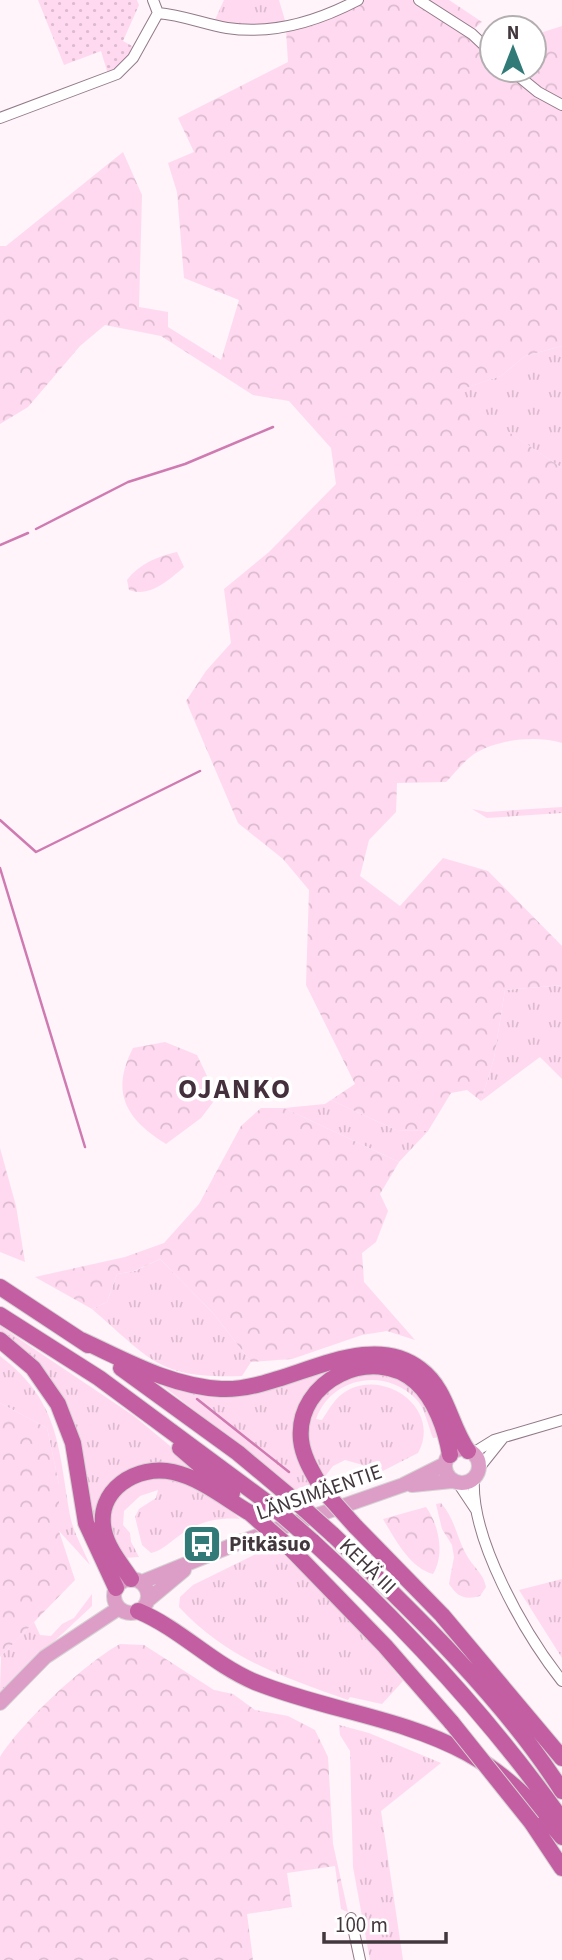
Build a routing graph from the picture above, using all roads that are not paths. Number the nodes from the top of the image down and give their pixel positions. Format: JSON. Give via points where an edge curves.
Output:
{"nodes":[{"id":1,"x":153,"y":0,"type":"edge"},
{"id":2,"x":358,"y":0,"type":"edge"},
{"id":3,"x":419,"y":0,"type":"edge"},
{"id":4,"x":158,"y":13,"type":"junction"},
{"id":5,"x":478,"y":39,"type":"edge"},
{"id":6,"x":527,"y":84,"type":"edge"},
{"id":7,"x":562,"y":105,"type":"edge"},
{"id":8,"x":0,"y":118,"type":"edge"},
{"id":9,"x":0,"y":1287,"type":"edge"},
{"id":10,"x":0,"y":1315,"type":"edge"},
{"id":11,"x":0,"y":1340,"type":"edge"},
{"id":12,"x":81,"y":1340,"type":"junction"},
{"id":13,"x":65,"y":1357,"type":"junction"},
{"id":14,"x":562,"y":1420,"type":"edge"},
{"id":15,"x":503,"y":1438,"type":"junction"},
{"id":16,"x":470,"y":1452,"type":"junction"},
{"id":17,"x":447,"y":1459,"type":"junction"},
{"id":18,"x":476,"y":1473,"type":"junction"},
{"id":19,"x":455,"y":1482,"type":"junction"},
{"id":20,"x":403,"y":1485,"type":"junction"},
{"id":21,"x":477,"y":1512,"type":"junction"},
{"id":22,"x":250,"y":1513,"type":"junction"},
{"id":23,"x":209,"y":1555,"type":"junction"},
{"id":24,"x":136,"y":1581,"type":"junction"},
{"id":25,"x":115,"y":1590,"type":"junction"},
{"id":26,"x":143,"y":1605,"type":"junction"},
{"id":27,"x":119,"y":1608,"type":"junction"},
{"id":28,"x":73,"y":1636,"type":"junction"},
{"id":29,"x":562,"y":1681,"type":"edge"},
{"id":30,"x":0,"y":1703,"type":"edge"},
{"id":31,"x":562,"y":1758,"type":"edge"},
{"id":32,"x":560,"y":1786,"type":"edge"},
{"id":33,"x":562,"y":1820,"type":"edge"},
{"id":34,"x":562,"y":1837,"type":"edge"},
{"id":35,"x":562,"y":1868,"type":"edge"},
{"id":36,"x":351,"y":1918,"type":"dead end"},
{"id":37,"x":360,"y":1960,"type":"edge"}],
"edges":[{"from":1,"to":4,"type":"street"},
{"from":2,"to":4,"type":"street","via":[[309,21],[247,29]]},
{"from":3,"to":5,"type":"street"},
{"from":4,"to":8,"type":"street","via":[[132,58],[117,74]]},
{"from":6,"to":7,"type":"street"},
{"from":9,"to":12,"type":"highway","name":"KEHÄ III"},
{"from":10,"to":13,"type":"highway","name":"KEHÄ III"},
{"from":11,"to":25,"type":"highway","via":[[33,1368],[64,1417],[73,1443],[86,1523]]},
{"from":12,"to":16,"type":"highway","via":[[163,1378],[223,1389],[281,1380],[352,1356],[390,1355],[413,1363],[431,1378]]},
{"from":12,"to":32,"type":"highway","name":"KEHÄ III","bridge":true,"via":[[189,1416],[332,1534],[443,1645]]},
{"from":13,"to":22,"type":"highway","via":[[173,1441]]},
{"from":13,"to":33,"type":"highway","name":"KEHÄ III","bridge":true,"via":[[169,1427],[312,1541],[449,1679]]},
{"from":14,"to":15,"type":"street"},
{"from":15,"to":16,"type":"street"},
{"from":15,"to":18,"type":"street"},
{"from":16,"to":17,"type":"main road","via":[[455,1451]]},
{"from":16,"to":18,"type":"main road"},
{"from":17,"to":19,"type":"main road","via":[[446,1473]]},
{"from":17,"to":20,"type":"main road","name":"LÄNSIMÄENTIE"},
{"from":17,"to":31,"type":"highway","bridge":true,"via":[[430,1399],[416,1382],[383,1367],[348,1370],[321,1387],[303,1418],[302,1448],[322,1489],[442,1615]]},
{"from":18,"to":19,"type":"main road"},
{"from":18,"to":21,"type":"street"},
{"from":19,"to":20,"type":"main road","name":"LÄNSIMÄENTIE"},
{"from":19,"to":21,"type":"street"},
{"from":20,"to":23,"type":"main road","name":"LÄNSIMÄENTIE"},
{"from":21,"to":29,"type":"street","via":[[520,1622]]},
{"from":22,"to":24,"type":"highway","via":[[181,1474],[158,1469],[128,1477],[114,1490],[103,1519],[107,1539]]},
{"from":22,"to":35,"type":"highway","bridge":true,"via":[[385,1646],[532,1823]]},
{"from":23,"to":24,"type":"main road","name":"LÄNSIMÄENTIE"},
{"from":23,"to":26,"type":"main road","name":"LÄNSIMÄENTIE"},
{"from":24,"to":25,"type":"main road","name":"LÄNSIMÄENTIE"},
{"from":24,"to":26,"type":"main road"},
{"from":25,"to":27,"type":"main road"},
{"from":25,"to":28,"type":"main road"},
{"from":26,"to":27,"type":"main road","via":[[127,1612]]},
{"from":26,"to":34,"type":"highway","via":[[198,1649],[254,1682],[414,1731],[468,1753],[508,1780]]},
{"from":27,"to":28,"type":"main road"},
{"from":28,"to":30,"type":"main road"},
{"from":36,"to":37,"type":"street"}]}
